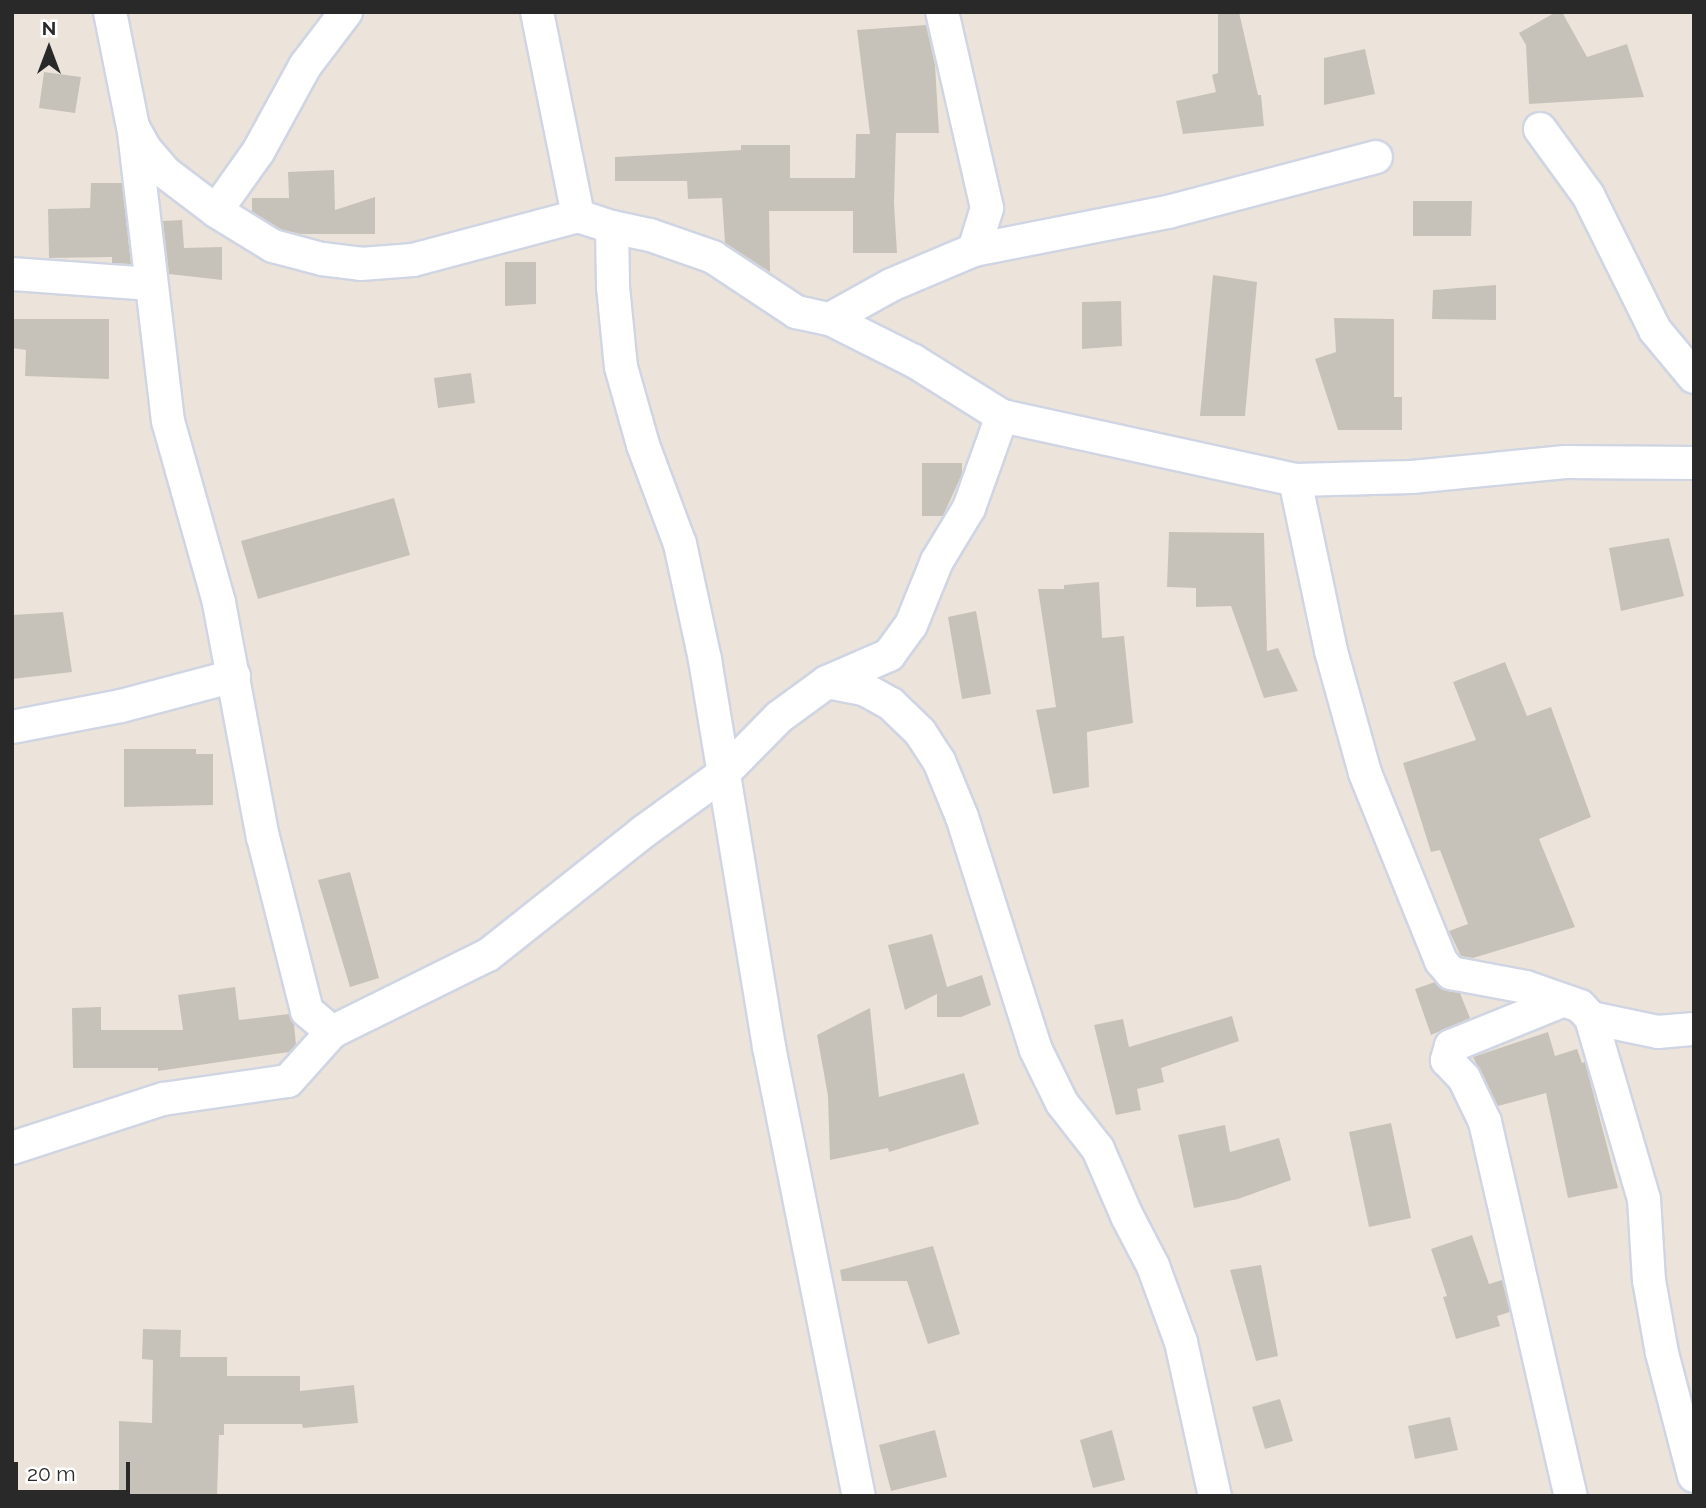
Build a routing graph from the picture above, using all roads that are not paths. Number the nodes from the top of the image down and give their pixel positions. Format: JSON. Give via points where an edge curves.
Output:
{"nodes":[{"id":1,"x":110,"y":12,"type":"edge"},
{"id":2,"x":346,"y":12,"type":"edge"},
{"id":3,"x":537,"y":12,"type":"edge"},
{"id":4,"x":942,"y":12,"type":"edge"},
{"id":5,"x":133,"y":127,"type":"junction"},
{"id":6,"x":1540,"y":129,"type":"dead end"},
{"id":7,"x":1377,"y":157,"type":"dead end"},
{"id":8,"x":216,"y":211,"type":"junction"},
{"id":9,"x":578,"y":216,"type":"junction"},
{"id":10,"x":612,"y":227,"type":"junction"},
{"id":11,"x":974,"y":250,"type":"junction"},
{"id":12,"x":12,"y":274,"type":"edge"},
{"id":13,"x":150,"y":284,"type":"junction"},
{"id":14,"x":830,"y":319,"type":"junction"},
{"id":15,"x":1694,"y":377,"type":"edge"},
{"id":16,"x":1002,"y":416,"type":"junction"},
{"id":17,"x":1694,"y":463,"type":"edge"},
{"id":18,"x":1294,"y":480,"type":"junction"},
{"id":19,"x":234,"y":676,"type":"junction"},
{"id":20,"x":827,"y":682,"type":"junction"},
{"id":21,"x":12,"y":727,"type":"edge"},
{"id":22,"x":723,"y":774,"type":"junction"},
{"id":23,"x":1562,"y":1001,"type":"junction"},
{"id":24,"x":1591,"y":1018,"type":"junction"},
{"id":25,"x":1694,"y":1029,"type":"edge"},
{"id":26,"x":332,"y":1032,"type":"junction"},
{"id":27,"x":12,"y":1148,"type":"edge"},
{"id":28,"x":1694,"y":1476,"type":"edge"},
{"id":29,"x":859,"y":1496,"type":"edge"},
{"id":30,"x":1215,"y":1496,"type":"edge"},
{"id":31,"x":1571,"y":1496,"type":"edge"}],
"edges":[{"from":1,"to":5,"type":"street"},
{"from":2,"to":8,"type":"street","via":[[305,66],[258,152]]},
{"from":3,"to":9,"type":"street"},
{"from":4,"to":11,"type":"street","via":[[988,208]]},
{"from":5,"to":8,"type":"street","via":[[166,173]]},
{"from":5,"to":13,"type":"street"},
{"from":6,"to":15,"type":"street","via":[[1588,195],[1656,330]]},
{"from":7,"to":11,"type":"street","via":[[1168,212]]},
{"from":8,"to":9,"type":"street","via":[[273,246],[361,264],[413,260]]},
{"from":9,"to":10,"type":"street"},
{"from":10,"to":14,"type":"street","via":[[713,257],[796,313]]},
{"from":10,"to":22,"type":"street","via":[[621,367],[643,445],[680,544]]},
{"from":11,"to":14,"type":"street","via":[[891,285]]},
{"from":12,"to":13,"type":"street"},
{"from":13,"to":19,"type":"street","via":[[167,421],[219,603]]},
{"from":14,"to":16,"type":"street","via":[[914,361]]},
{"from":16,"to":18,"type":"street"},
{"from":16,"to":20,"type":"street","via":[[969,508],[937,561],[900,643],[889,655]]},
{"from":17,"to":18,"type":"street","via":[[1553,463],[1412,477]]},
{"from":18,"to":23,"type":"street","via":[[1331,651],[1365,773],[1441,961],[1451,973],[1526,987]]},
{"from":19,"to":21,"type":"street","via":[[121,706]]},
{"from":19,"to":26,"type":"street","via":[[263,837],[307,1011]]},
{"from":20,"to":22,"type":"street","via":[[779,717]]},
{"from":20,"to":30,"type":"street","via":[[864,689],[891,704],[920,732],[939,761],[962,817],[1036,1050],[1062,1103],[1098,1149],[1153,1266],[1181,1342]]},
{"from":22,"to":26,"type":"street","via":[[488,955]]},
{"from":22,"to":29,"type":"street","via":[[769,1047]]},
{"from":23,"to":24,"type":"street","via":[[1580,1006]]},
{"from":23,"to":31,"type":"street","via":[[1451,1046],[1447,1060],[1464,1078],[1485,1122]]},
{"from":24,"to":25,"type":"street","via":[[1658,1032]]},
{"from":24,"to":28,"type":"street","via":[[1644,1199],[1648,1280]]},
{"from":26,"to":27,"type":"street","via":[[288,1082],[163,1099]]}]}
